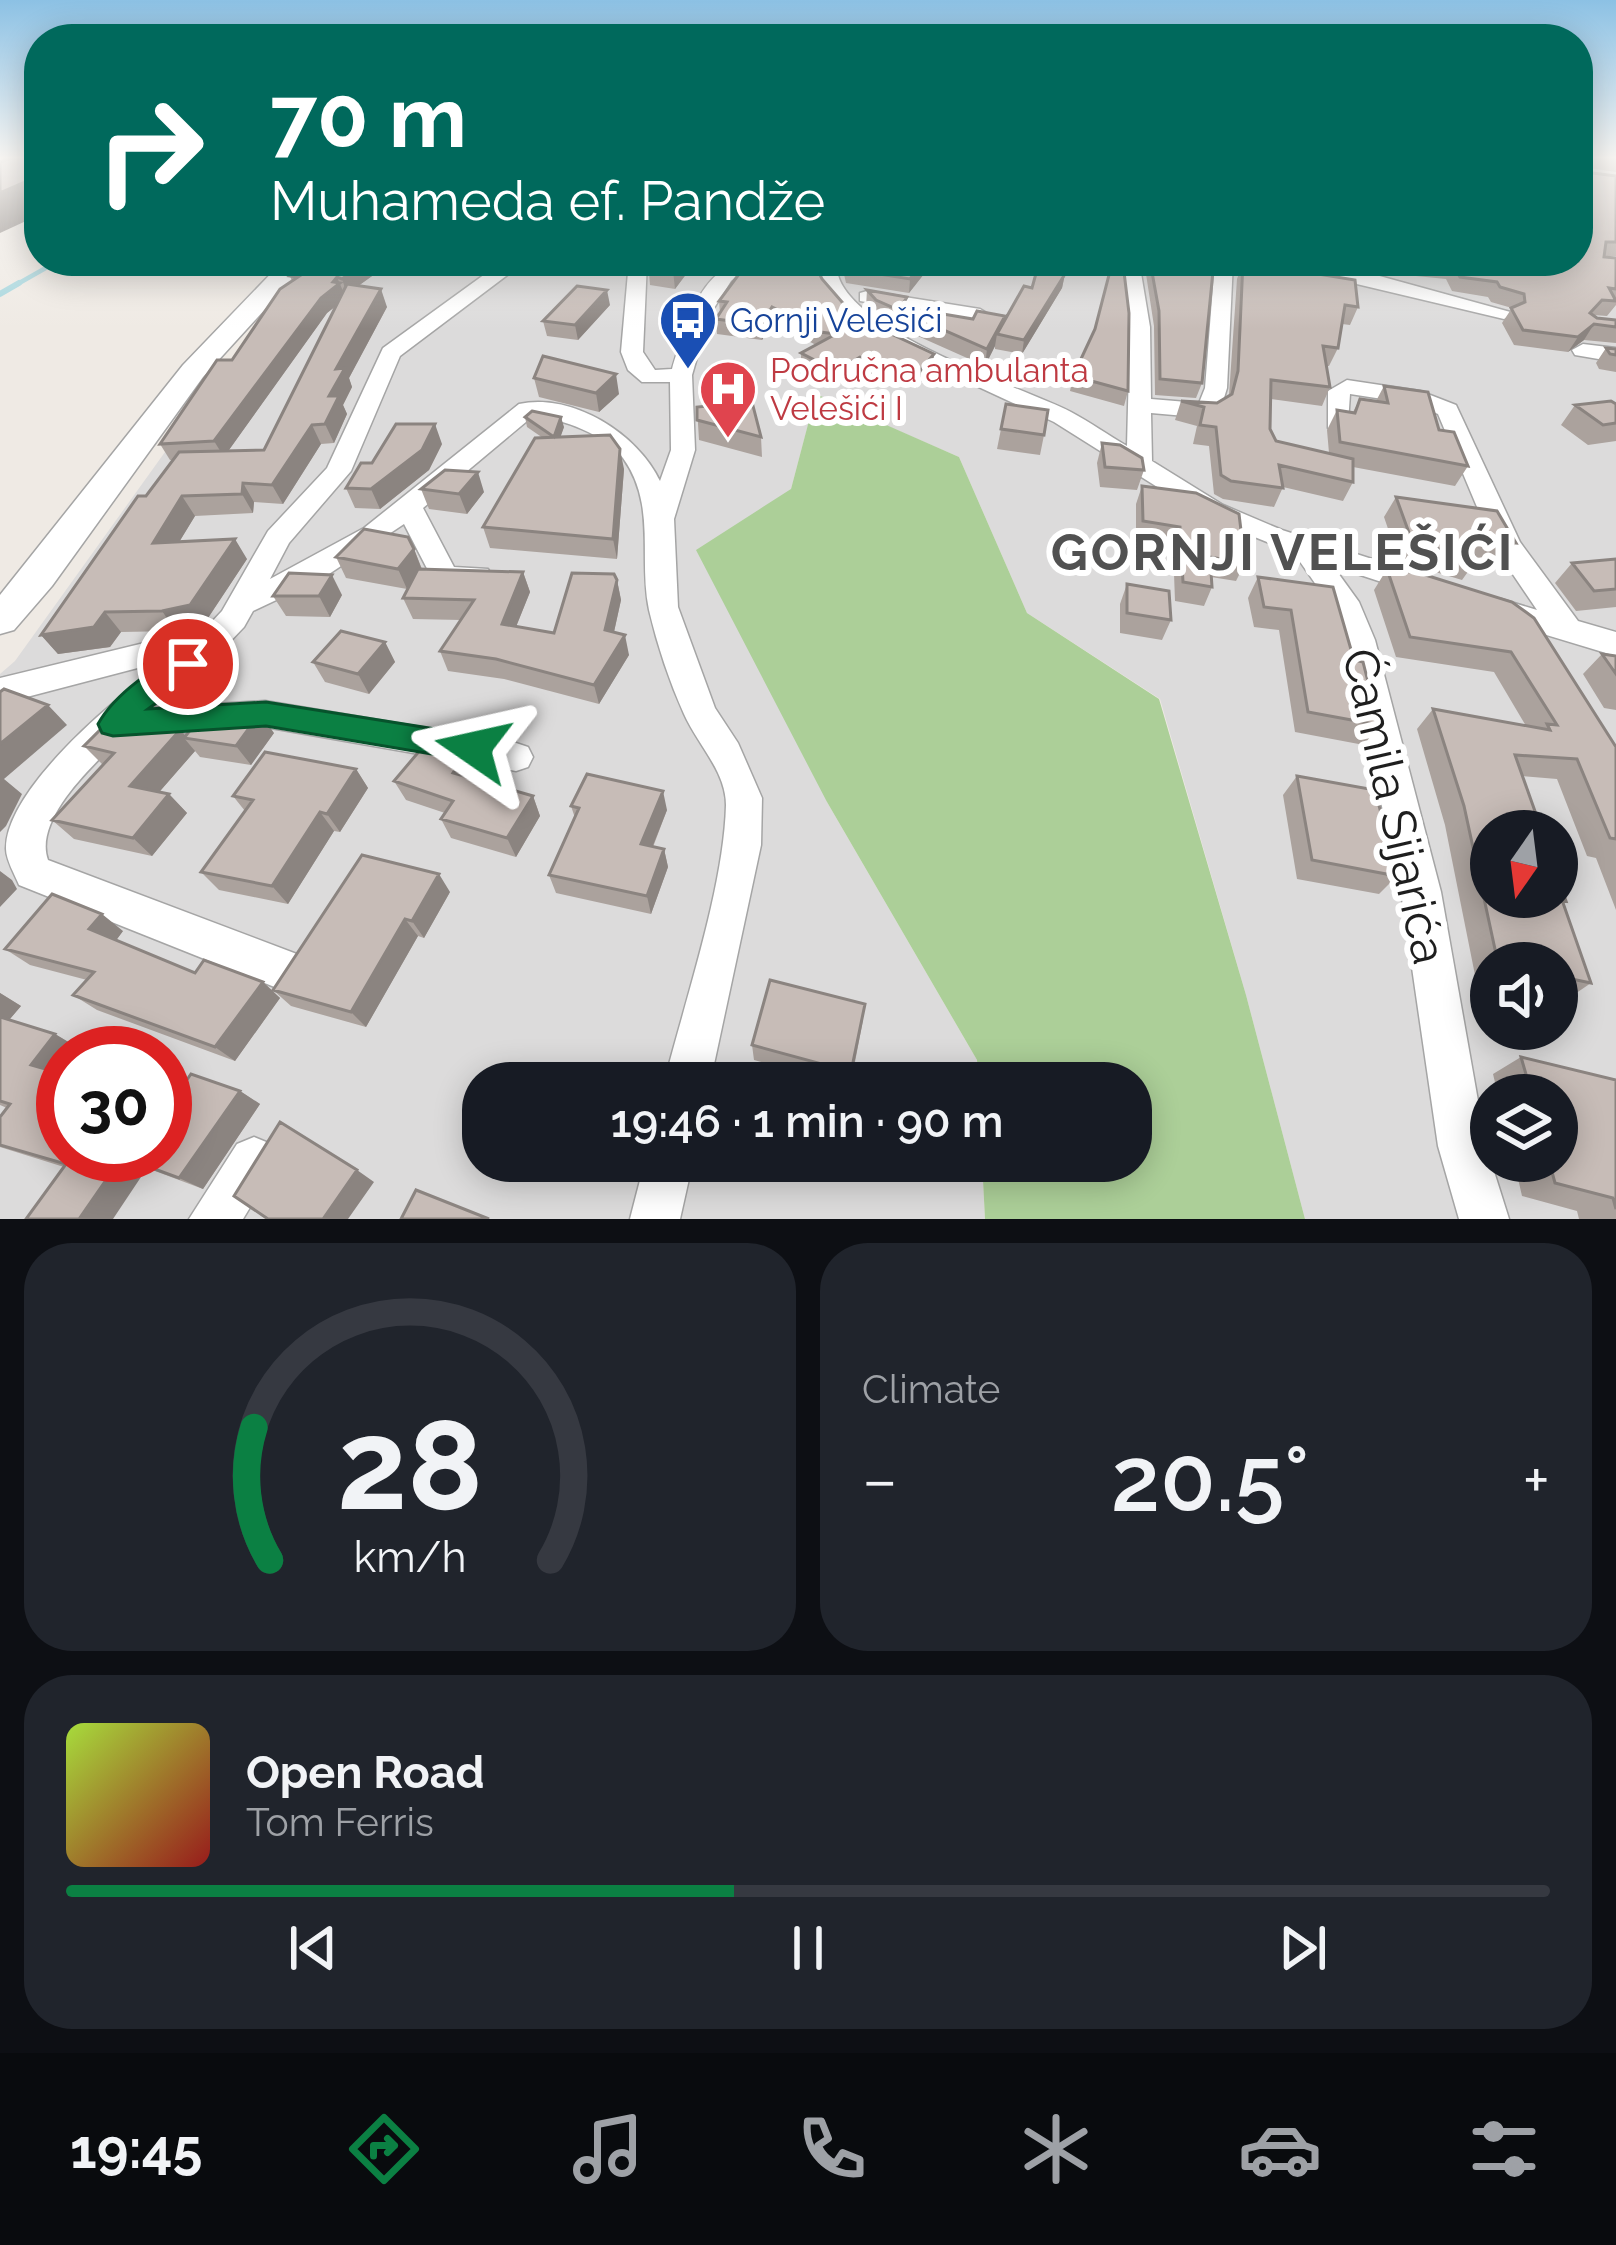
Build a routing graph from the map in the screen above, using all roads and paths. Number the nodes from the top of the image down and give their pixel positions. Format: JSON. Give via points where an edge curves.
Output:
{"nodes":[{"id":1,"x":282,"y":276,"type":"edge"},
{"id":2,"x":491,"y":276,"type":"edge"},
{"id":3,"x":637,"y":276,"type":"edge"},
{"id":4,"x":716,"y":276,"type":"edge"},
{"id":5,"x":828,"y":276,"type":"edge"},
{"id":6,"x":1132,"y":276,"type":"edge"},
{"id":7,"x":1223,"y":276,"type":"edge"},
{"id":8,"x":1348,"y":276,"type":"edge"},
{"id":9,"x":836,"y":292,"type":"junction"},
{"id":10,"x":1504,"y":313,"type":"dead end"},
{"id":11,"x":980,"y":315,"type":"edge"},
{"id":12,"x":1582,"y":350,"type":"edge"},
{"id":13,"x":1616,"y":355,"type":"edge"},
{"id":14,"x":681,"y":375,"type":"junction"},
{"id":15,"x":1140,"y":405,"type":"junction"},
{"id":16,"x":1336,"y":423,"type":"edge"},
{"id":17,"x":1139,"y":462,"type":"junction"},
{"id":18,"x":408,"y":506,"type":"junction"},
{"id":19,"x":660,"y":519,"type":"junction"},
{"id":20,"x":1304,"y":547,"type":"junction"},
{"id":21,"x":492,"y":575,"type":"edge"},
{"id":22,"x":1437,"y":590,"type":"edge"},
{"id":23,"x":245,"y":602,"type":"junction"},
{"id":24,"x":1481,"y":604,"type":"edge"},
{"id":25,"x":0,"y":620,"type":"edge"},
{"id":26,"x":220,"y":635,"type":"junction"},
{"id":27,"x":1557,"y":641,"type":"junction"},
{"id":28,"x":1616,"y":644,"type":"edge"},
{"id":29,"x":0,"y":691,"type":"edge"},
{"id":30,"x":113,"y":724,"type":"junction"},
{"id":31,"x":516,"y":757,"type":"dead end"},
{"id":32,"x":287,"y":971,"type":"edge"},
{"id":33,"x":692,"y":1062,"type":"edge"},
{"id":34,"x":254,"y":1161,"type":"edge"},
{"id":35,"x":664,"y":1182,"type":"edge"},
{"id":36,"x":214,"y":1219,"type":"edge"},
{"id":37,"x":655,"y":1219,"type":"edge"},
{"id":38,"x":1484,"y":1219,"type":"edge"}],
"edges":[{"from":1,"to":25,"type":"street","via":[[193,371]]},
{"from":2,"to":23,"type":"street","via":[[391,353],[338,471],[278,538]]},
{"from":3,"to":14,"type":"street","via":[[636,365],[650,377]]},
{"from":4,"to":14,"type":"street"},
{"from":5,"to":9,"type":"street"},
{"from":6,"to":15,"type":"street"},
{"from":7,"to":15,"type":"street","via":[[1208,411]]},
{"from":8,"to":10,"type":"street"},
{"from":9,"to":11,"type":"street"},
{"from":9,"to":17,"type":"street","via":[[882,335],[1062,417]]},
{"from":12,"to":13,"type":"street"},
{"from":14,"to":19,"type":"street","via":[[682,450]]},
{"from":15,"to":17,"type":"street"},
{"from":16,"to":27,"type":"street","via":[[1347,387],[1448,410]]},
{"from":17,"to":20,"type":"street","via":[[1214,511]]},
{"from":18,"to":19,"type":"street","via":[[519,412],[537,408],[630,446]]},
{"from":18,"to":21,"type":"street","via":[[445,577]]},
{"from":18,"to":23,"type":"street","via":[[374,534]]},
{"from":19,"to":33,"type":"street","via":[[663,608],[700,713],[743,798],[742,845]]},
{"from":20,"to":22,"type":"street"},
{"from":20,"to":38,"type":"street","name":"Ćamila Sijarića","via":[[1360,640],[1421,892],[1462,1146]]},
{"from":23,"to":26,"type":"street"},
{"from":24,"to":27,"type":"street","via":[[1525,618]]},
{"from":26,"to":29,"type":"street"},
{"from":26,"to":30,"type":"street"},
{"from":27,"to":28,"type":"street"},
{"from":30,"to":31,"type":"street","via":[[266,714]]},
{"from":30,"to":32,"type":"street","via":[[64,770],[32,823],[25,849],[33,872]]},
{"from":34,"to":36,"type":"street"},
{"from":35,"to":37,"type":"street"}]}
